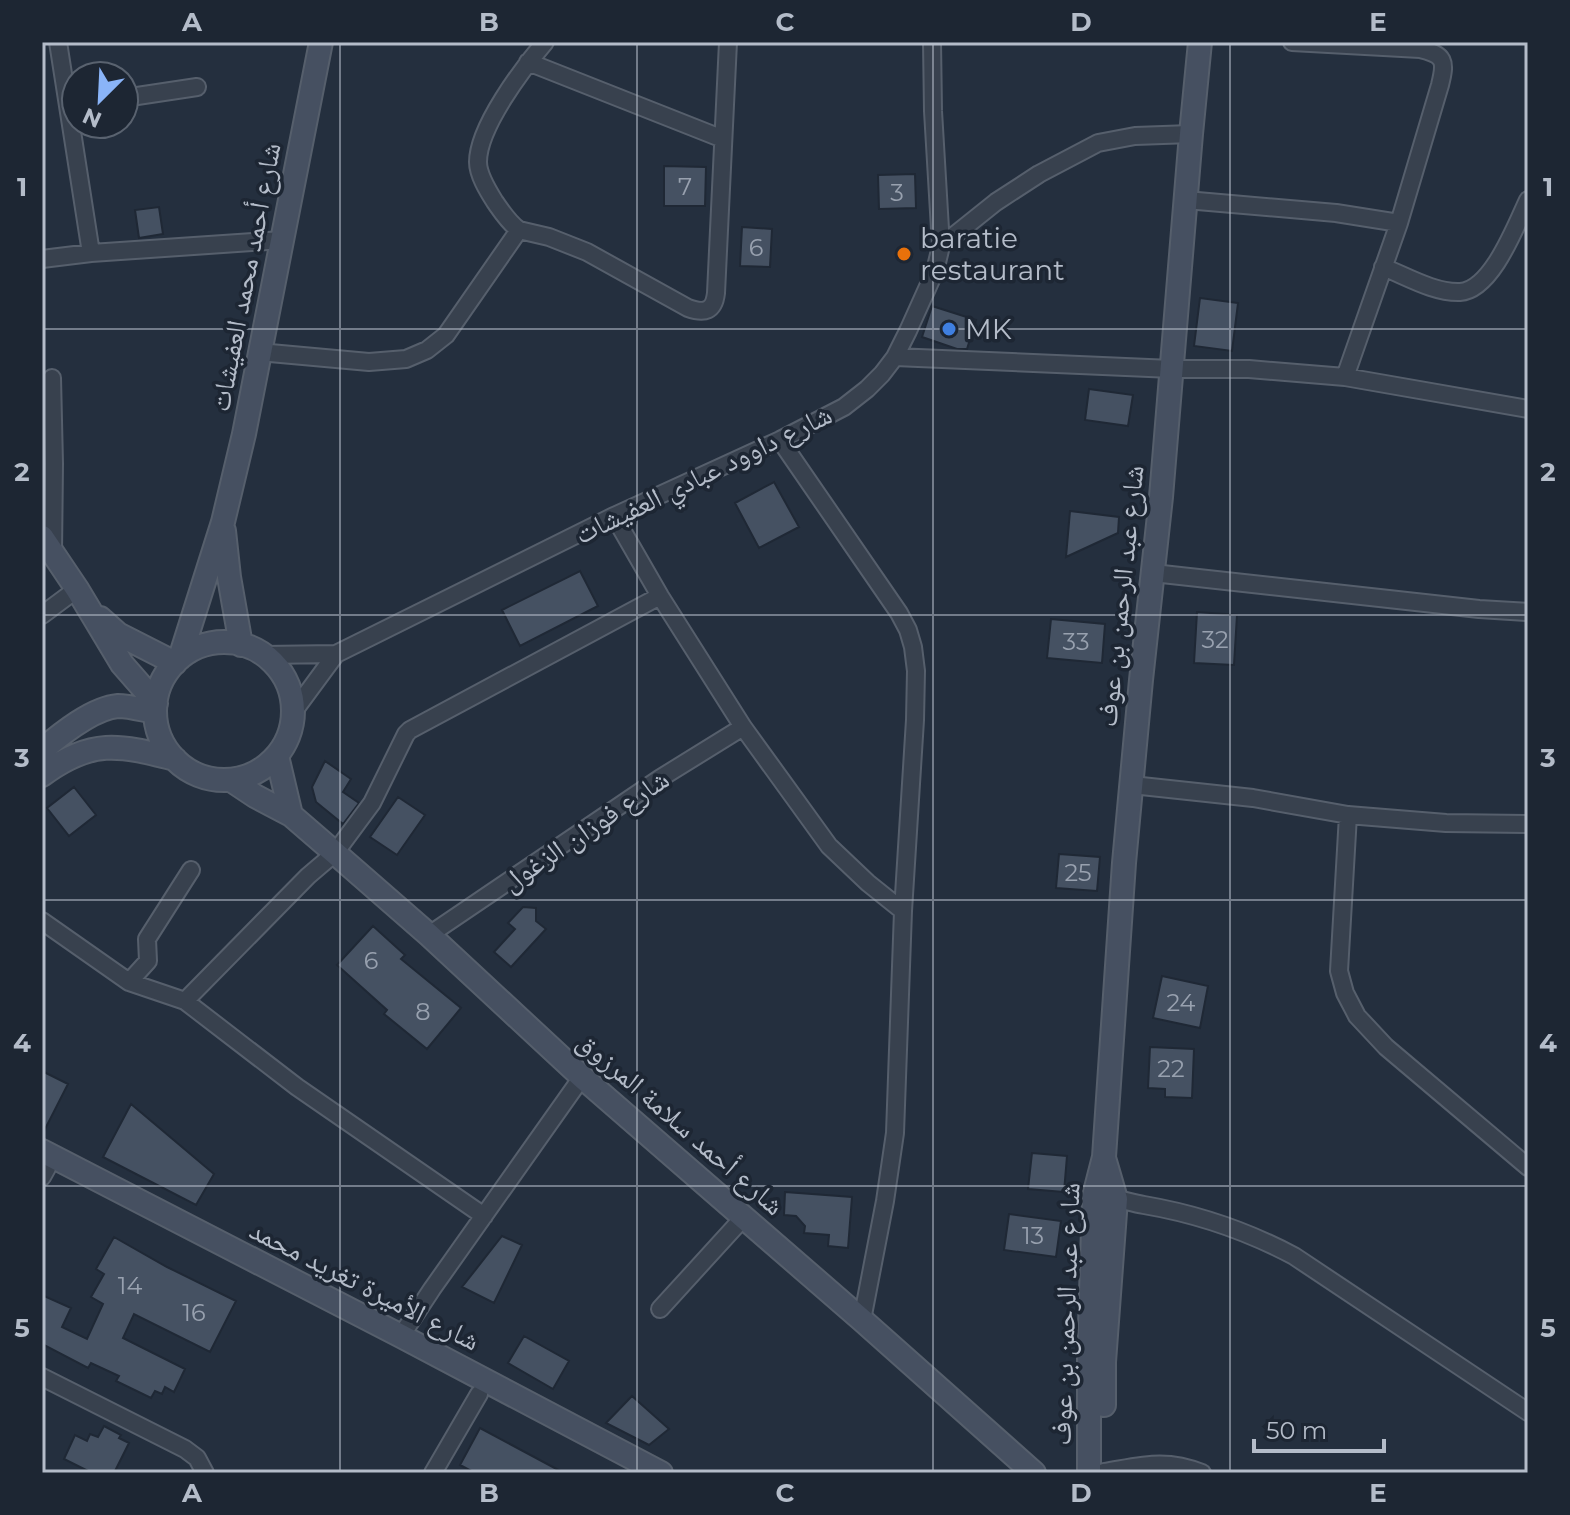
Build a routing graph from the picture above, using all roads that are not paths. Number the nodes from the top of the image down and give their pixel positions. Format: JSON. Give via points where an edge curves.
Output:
{"nodes":[{"id":1,"x":321,"y":42,"type":"edge"},
{"id":2,"x":545,"y":42,"type":"edge"},
{"id":3,"x":728,"y":42,"type":"edge"},
{"id":4,"x":932,"y":42,"type":"edge"},
{"id":5,"x":1200,"y":42,"type":"edge"},
{"id":6,"x":1292,"y":42,"type":"edge"},
{"id":7,"x":528,"y":62,"type":"junction"},
{"id":8,"x":197,"y":87,"type":"dead end"},
{"id":9,"x":140,"y":96,"type":"edge"},
{"id":10,"x":1191,"y":134,"type":"junction"},
{"id":11,"x":723,"y":139,"type":"junction"},
{"id":12,"x":77,"y":140,"type":"edge"},
{"id":13,"x":1186,"y":200,"type":"junction"},
{"id":14,"x":1528,"y":200,"type":"edge"},
{"id":15,"x":1399,"y":223,"type":"junction"},
{"id":16,"x":519,"y":230,"type":"junction"},
{"id":17,"x":282,"y":240,"type":"junction"},
{"id":18,"x":941,"y":246,"type":"junction"},
{"id":19,"x":91,"y":253,"type":"junction"},
{"id":20,"x":42,"y":259,"type":"edge"},
{"id":21,"x":1383,"y":267,"type":"junction"},
{"id":22,"x":259,"y":352,"type":"junction"},
{"id":23,"x":895,"y":357,"type":"junction"},
{"id":24,"x":1172,"y":369,"type":"junction"},
{"id":25,"x":1345,"y":377,"type":"junction"},
{"id":26,"x":52,"y":378,"type":"dead end"},
{"id":27,"x":1528,"y":409,"type":"edge"},
{"id":28,"x":780,"y":440,"type":"junction"},
{"id":29,"x":614,"y":516,"type":"junction"},
{"id":30,"x":223,"y":522,"type":"junction"},
{"id":31,"x":48,"y":545,"type":"edge"},
{"id":32,"x":1153,"y":573,"type":"junction"},
{"id":33,"x":77,"y":589,"type":"junction"},
{"id":34,"x":660,"y":596,"type":"junction"},
{"id":35,"x":90,"y":609,"type":"junction"},
{"id":36,"x":1528,"y":612,"type":"edge"},
{"id":37,"x":42,"y":615,"type":"edge"},
{"id":38,"x":241,"y":645,"type":"junction"},
{"id":39,"x":336,"y":654,"type":"junction"},
{"id":40,"x":264,"y":655,"type":"junction"},
{"id":41,"x":177,"y":661,"type":"junction"},
{"id":42,"x":156,"y":707,"type":"junction"},
{"id":43,"x":294,"y":711,"type":"junction"},
{"id":44,"x":743,"y":727,"type":"junction"},
{"id":45,"x":42,"y":750,"type":"edge"},
{"id":46,"x":277,"y":756,"type":"junction"},
{"id":47,"x":175,"y":759,"type":"junction"},
{"id":48,"x":42,"y":775,"type":"edge"},
{"id":49,"x":231,"y":780,"type":"junction"},
{"id":50,"x":1132,"y":785,"type":"junction"},
{"id":51,"x":291,"y":815,"type":"junction"},
{"id":52,"x":1348,"y":815,"type":"junction"},
{"id":53,"x":1528,"y":824,"type":"edge"},
{"id":54,"x":335,"y":853,"type":"junction"},
{"id":55,"x":191,"y":870,"type":"dead end"},
{"id":56,"x":903,"y":911,"type":"junction"},
{"id":57,"x":42,"y":921,"type":"edge"},
{"id":58,"x":429,"y":935,"type":"junction"},
{"id":59,"x":129,"y":982,"type":"junction"},
{"id":60,"x":185,"y":1001,"type":"junction"},
{"id":61,"x":582,"y":1077,"type":"junction"},
{"id":62,"x":43,"y":1165,"type":"edge"},
{"id":63,"x":1528,"y":1167,"type":"edge"},
{"id":64,"x":1105,"y":1197,"type":"junction"},
{"id":65,"x":484,"y":1216,"type":"junction"},
{"id":66,"x":743,"y":1218,"type":"junction"},
{"id":67,"x":660,"y":1309,"type":"dead end"},
{"id":68,"x":862,"y":1320,"type":"junction"},
{"id":69,"x":401,"y":1336,"type":"junction"},
{"id":70,"x":42,"y":1377,"type":"edge"},
{"id":71,"x":479,"y":1394,"type":"junction"},
{"id":72,"x":1528,"y":1412,"type":"edge"},
{"id":73,"x":205,"y":1473,"type":"edge"},
{"id":74,"x":433,"y":1473,"type":"edge"},
{"id":75,"x":629,"y":1473,"type":"edge"},
{"id":76,"x":661,"y":1473,"type":"edge"},
{"id":77,"x":1034,"y":1473,"type":"edge"},
{"id":78,"x":1099,"y":1473,"type":"edge"},
{"id":79,"x":1202,"y":1473,"type":"edge"}],
"edges":[{"from":1,"to":17,"type":"street","name":"شارع أحمد محمد العفيشات"},
{"from":2,"to":7,"type":"street"},
{"from":3,"to":11,"type":"street"},
{"from":4,"to":18,"type":"street","name":"شارع داوود عبادي العفيشات"},
{"from":5,"to":10,"type":"street","name":"شارع عبد الرحمن بن عوف"},
{"from":6,"to":15,"type":"street","via":[[1420,49],[1444,62]]},
{"from":7,"to":11,"type":"street"},
{"from":7,"to":16,"type":"street","via":[[485,132],[477,165],[490,194]]},
{"from":8,"to":9,"type":"street"},
{"from":10,"to":13,"type":"street","name":"شارع عبد الرحمن بن عوف"},
{"from":10,"to":18,"type":"street","via":[[1098,143],[996,202]]},
{"from":11,"to":16,"type":"street","via":[[716,293],[708,310],[688,308],[563,241]]},
{"from":12,"to":19,"type":"street"},
{"from":13,"to":15,"type":"street"},
{"from":13,"to":24,"type":"street","name":"شارع عبد الرحمن بن عوف"},
{"from":14,"to":21,"type":"street","via":[[1492,270],[1471,290],[1440,288]]},
{"from":15,"to":21,"type":"street"},
{"from":16,"to":22,"type":"street","via":[[446,335],[427,350],[406,359],[369,362]]},
{"from":17,"to":19,"type":"street"},
{"from":17,"to":22,"type":"street","name":"شارع أحمد محمد العفيشات"},
{"from":18,"to":23,"type":"street","name":"شارع داوود عبادي العفيشات","via":[[935,271]]},
{"from":19,"to":20,"type":"street"},
{"from":21,"to":25,"type":"street"},
{"from":22,"to":30,"type":"street","name":"شارع أحمد محمد العفيشات"},
{"from":23,"to":24,"type":"street"},
{"from":23,"to":28,"type":"street","name":"شارع داوود عبادي العفيشات","via":[[844,407]]},
{"from":24,"to":25,"type":"street"},
{"from":24,"to":32,"type":"street","name":"شارع عبد الرحمن بن عوف"},
{"from":25,"to":27,"type":"street"},
{"from":26,"to":31,"type":"street","via":[[54,464]]},
{"from":28,"to":29,"type":"street","name":"شارع داوود عبادي العفيشات"},
{"from":28,"to":56,"type":"street","via":[[899,613],[913,647],[915,720]]},
{"from":29,"to":34,"type":"street"},
{"from":29,"to":39,"type":"street","name":"شارع داوود عبادي العفيشات"},
{"from":30,"to":38,"type":"street","name":"شارع أحمد محمد العفيشات"},
{"from":30,"to":41,"type":"street","name":"شارع أحمد محمد العفيشات"},
{"from":31,"to":33,"type":"street"},
{"from":32,"to":36,"type":"street"},
{"from":32,"to":50,"type":"street","name":"شارع عبد الرحمن بن عوف"},
{"from":33,"to":35,"type":"street"},
{"from":33,"to":37,"type":"street"},
{"from":34,"to":44,"type":"street"},
{"from":34,"to":54,"type":"street","via":[[410,730],[372,803]]},
{"from":35,"to":41,"type":"street","via":[[118,634]]},
{"from":35,"to":42,"type":"street","via":[[122,664]]},
{"from":38,"to":40,"type":"street"},
{"from":38,"to":41,"type":"street","via":[[215,643]]},
{"from":39,"to":40,"type":"street","name":"شارع داوود عبادي العفيشات"},
{"from":39,"to":43,"type":"street","name":"شارع داوود عبادي العفيشات"},
{"from":40,"to":43,"type":"street","via":[[283,675]]},
{"from":41,"to":42,"type":"street","via":[[159,689]]},
{"from":42,"to":45,"type":"street","via":[[103,710]]},
{"from":42,"to":47,"type":"street","via":[[161,737]]},
{"from":43,"to":46,"type":"street"},
{"from":44,"to":56,"type":"street","via":[[829,846]]},
{"from":44,"to":58,"type":"street","name":"شارع فوزان الزغول"},
{"from":46,"to":49,"type":"street","via":[[261,770]]},
{"from":46,"to":51,"type":"street"},
{"from":47,"to":48,"type":"street","via":[[132,748],[103,748],[86,751]]},
{"from":47,"to":49,"type":"street","via":[[201,776]]},
{"from":49,"to":51,"type":"street","name":"شارع أحمد سلامة المرزوق"},
{"from":50,"to":52,"type":"street"},
{"from":50,"to":64,"type":"street","name":"شارع عبد الرحمن بن عوف"},
{"from":51,"to":54,"type":"street","name":"شارع أحمد سلامة المرزوق"},
{"from":52,"to":53,"type":"street"},
{"from":52,"to":63,"type":"street","via":[[1339,971],[1345,993],[1357,1016],[1386,1047]]},
{"from":54,"to":58,"type":"street","name":"شارع أحمد سلامة المرزوق"},
{"from":54,"to":60,"type":"street"},
{"from":55,"to":59,"type":"street","via":[[147,939],[148,961]]},
{"from":56,"to":68,"type":"street","via":[[895,1133]]},
{"from":57,"to":59,"type":"street"},
{"from":58,"to":61,"type":"street","name":"شارع أحمد سلامة المرزوق"},
{"from":59,"to":60,"type":"street"},
{"from":60,"to":65,"type":"street","via":[[297,1087]]},
{"from":61,"to":65,"type":"street"},
{"from":61,"to":66,"type":"street","name":"شارع أحمد سلامة المرزوق"},
{"from":62,"to":69,"type":"street","name":"شارع الأميرة تغريد محمد"},
{"from":62,"to":71,"type":"street","name":"شارع الأميرة تغريد محمد"},
{"from":64,"to":72,"type":"street","via":[[1162,1207],[1264,1240]]},
{"from":64,"to":78,"type":"street","name":"شارع عبد الرحمن بن عوف","via":[[1089,1359]]},
{"from":65,"to":69,"type":"street"},
{"from":66,"to":67,"type":"street"},
{"from":66,"to":68,"type":"street","name":"شارع أحمد سلامة المرزوق"},
{"from":68,"to":77,"type":"street","name":"شارع أحمد سلامة المرزوق"},
{"from":69,"to":76,"type":"street","name":"شارع الأميرة تغريد محمد"},
{"from":70,"to":73,"type":"street","via":[[185,1449]]},
{"from":71,"to":74,"type":"street"},
{"from":71,"to":75,"type":"street","name":"شارع الأميرة تغريد محمد"},
{"from":78,"to":79,"type":"street","via":[[1165,1463]]}]}
